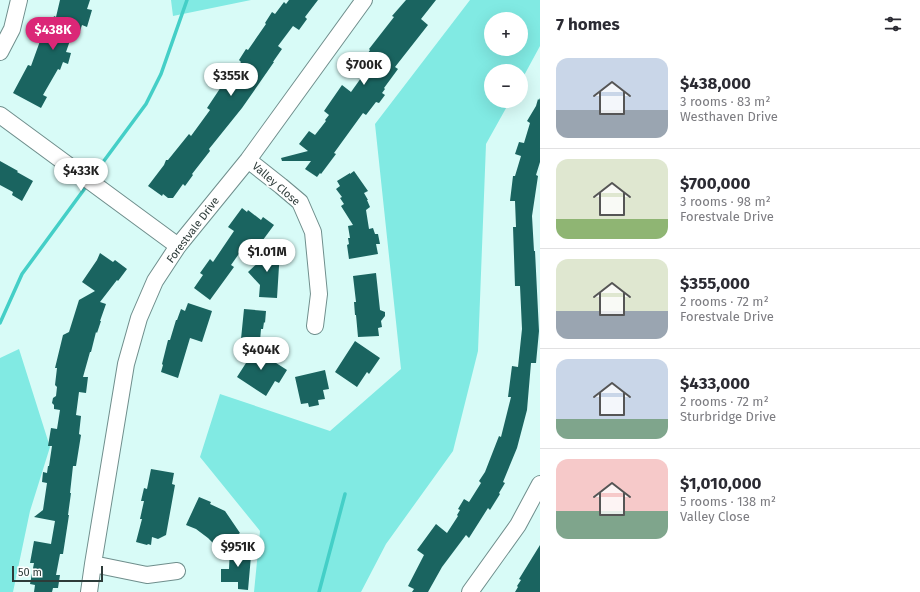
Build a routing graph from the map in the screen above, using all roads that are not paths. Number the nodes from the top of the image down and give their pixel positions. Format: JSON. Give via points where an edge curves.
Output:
{"nodes":[{"id":1,"x":20,"y":0,"type":"edge"},
{"id":2,"x":364,"y":0,"type":"edge"},
{"id":3,"x":0,"y":52,"type":"edge"},
{"id":4,"x":0,"y":115,"type":"edge"},
{"id":5,"x":248,"y":160,"type":"junction"},
{"id":6,"x":178,"y":246,"type":"junction"},
{"id":7,"x":315,"y":326,"type":"dead end"},
{"id":8,"x":540,"y":484,"type":"edge"},
{"id":9,"x":93,"y":564,"type":"junction"},
{"id":10,"x":177,"y":571,"type":"dead end"},
{"id":11,"x":89,"y":592,"type":"edge"},
{"id":12,"x":470,"y":592,"type":"edge"}],
"edges":[{"from":1,"to":3,"type":"street","via":[[12,29]]},
{"from":2,"to":5,"type":"street","name":"Forestvale Drive"},
{"from":4,"to":6,"type":"street"},
{"from":5,"to":6,"type":"street","name":"Forestvale Drive"},
{"from":5,"to":7,"type":"street","name":"Valley Close","via":[[300,202],[313,232],[319,294]]},
{"from":6,"to":9,"type":"street","name":"Forestvale Drive","via":[[155,281],[138,318],[126,364]]},
{"from":8,"to":12,"type":"street","via":[[518,525]]},
{"from":9,"to":10,"type":"street","via":[[147,575]]},
{"from":9,"to":11,"type":"street","name":"Forestvale Drive"}]}
